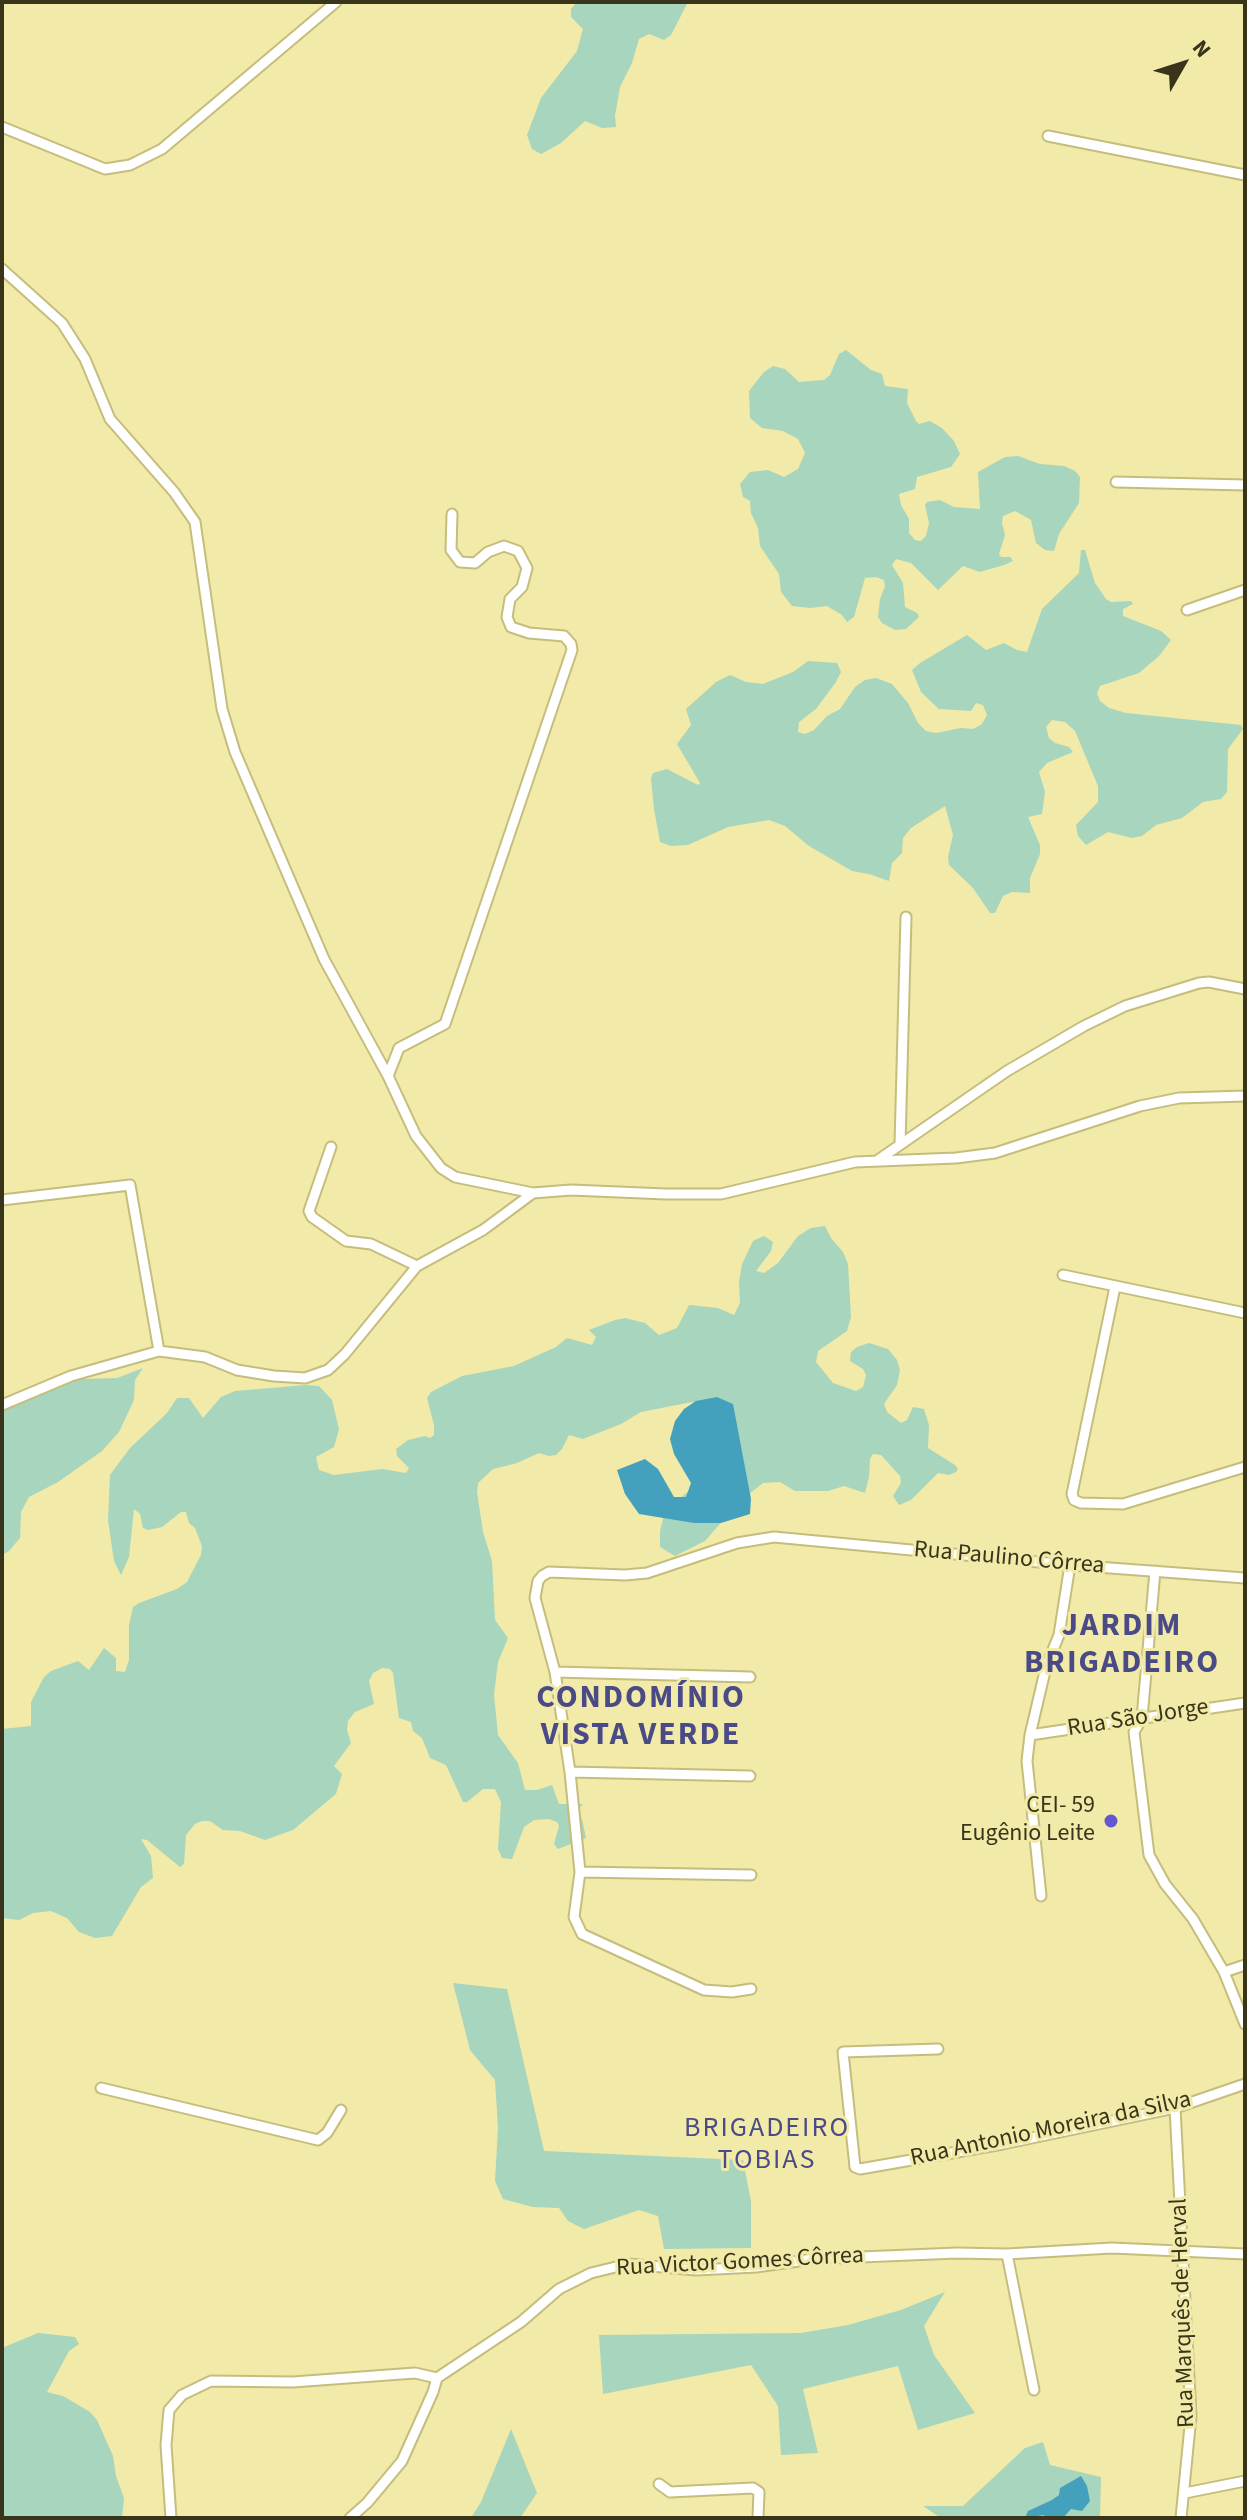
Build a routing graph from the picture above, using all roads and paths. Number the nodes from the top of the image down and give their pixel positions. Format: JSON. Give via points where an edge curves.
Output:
{"nodes":[{"id":1,"x":336,"y":2,"type":"edge"},
{"id":2,"x":2,"y":127,"type":"edge"},
{"id":3,"x":1048,"y":136,"type":"dead end"},
{"id":4,"x":1245,"y":175,"type":"edge"},
{"id":5,"x":2,"y":269,"type":"edge"},
{"id":6,"x":1116,"y":482,"type":"dead end"},
{"id":7,"x":1245,"y":485,"type":"edge"},
{"id":8,"x":452,"y":514,"type":"dead end"},
{"id":9,"x":1245,"y":590,"type":"edge"},
{"id":10,"x":1187,"y":610,"type":"dead end"},
{"id":11,"x":906,"y":917,"type":"dead end"},
{"id":12,"x":1245,"y":989,"type":"edge"},
{"id":13,"x":388,"y":1076,"type":"junction"},
{"id":14,"x":1245,"y":1096,"type":"edge"},
{"id":15,"x":900,"y":1144,"type":"junction"},
{"id":16,"x":331,"y":1147,"type":"dead end"},
{"id":17,"x":878,"y":1160,"type":"junction"},
{"id":18,"x":533,"y":1193,"type":"junction"},
{"id":19,"x":2,"y":1200,"type":"edge"},
{"id":20,"x":417,"y":1266,"type":"junction"},
{"id":21,"x":1063,"y":1275,"type":"dead end"},
{"id":22,"x":1115,"y":1287,"type":"junction"},
{"id":23,"x":1245,"y":1313,"type":"edge"},
{"id":24,"x":159,"y":1351,"type":"junction"},
{"id":25,"x":2,"y":1405,"type":"edge"},
{"id":26,"x":1245,"y":1467,"type":"edge"},
{"id":27,"x":1070,"y":1565,"type":"junction"},
{"id":28,"x":1155,"y":1571,"type":"junction"},
{"id":29,"x":1245,"y":1578,"type":"edge"},
{"id":30,"x":555,"y":1672,"type":"junction"},
{"id":31,"x":750,"y":1677,"type":"dead end"},
{"id":32,"x":1245,"y":1703,"type":"edge"},
{"id":33,"x":1142,"y":1718,"type":"junction"},
{"id":34,"x":1030,"y":1735,"type":"junction"},
{"id":35,"x":570,"y":1772,"type":"junction"},
{"id":36,"x":750,"y":1776,"type":"dead end"},
{"id":37,"x":580,"y":1872,"type":"junction"},
{"id":38,"x":751,"y":1875,"type":"dead end"},
{"id":39,"x":1041,"y":1896,"type":"dead end"},
{"id":40,"x":1245,"y":1965,"type":"edge"},
{"id":41,"x":1224,"y":1972,"type":"junction"},
{"id":42,"x":751,"y":1989,"type":"dead end"},
{"id":43,"x":1245,"y":2024,"type":"edge"},
{"id":44,"x":938,"y":2049,"type":"dead end"},
{"id":45,"x":1245,"y":2084,"type":"edge"},
{"id":46,"x":101,"y":2088,"type":"dead end"},
{"id":47,"x":1175,"y":2108,"type":"junction"},
{"id":48,"x":341,"y":2110,"type":"dead end"},
{"id":49,"x":1183,"y":2251,"type":"junction"},
{"id":50,"x":1007,"y":2254,"type":"junction"},
{"id":51,"x":1245,"y":2254,"type":"edge"},
{"id":52,"x":437,"y":2378,"type":"junction"},
{"id":53,"x":1034,"y":2390,"type":"dead end"},
{"id":54,"x":1245,"y":2481,"type":"edge"},
{"id":55,"x":659,"y":2484,"type":"dead end"},
{"id":56,"x":1185,"y":2493,"type":"junction"},
{"id":57,"x":171,"y":2518,"type":"edge"},
{"id":58,"x":350,"y":2518,"type":"edge"},
{"id":59,"x":758,"y":2518,"type":"edge"},
{"id":60,"x":1181,"y":2518,"type":"edge"}],
"edges":[{"from":1,"to":2,"type":"street","via":[[162,149],[130,165],[105,169]]},
{"from":3,"to":4,"type":"street"},
{"from":5,"to":13,"type":"street","via":[[62,323],[85,359],[110,419],[195,522],[222,709],[235,752],[324,959]]},
{"from":6,"to":7,"type":"street"},
{"from":8,"to":13,"type":"street","via":[[451,550],[460,562],[475,563],[504,546],[518,551],[527,568],[522,587],[510,599],[511,627],[564,636],[572,650],[445,1024],[399,1048]]},
{"from":9,"to":10,"type":"street"},
{"from":11,"to":15,"type":"street"},
{"from":12,"to":15,"type":"street","via":[[1199,983],[1125,1006],[1007,1071]]},
{"from":13,"to":18,"type":"street","via":[[416,1136],[441,1168],[455,1177]]},
{"from":14,"to":17,"type":"street","via":[[1179,1098],[1140,1106],[995,1153]]},
{"from":15,"to":17,"type":"street"},
{"from":16,"to":20,"type":"street","via":[[309,1211],[312,1217],[346,1241],[371,1244]]},
{"from":17,"to":18,"type":"street","via":[[721,1194]]},
{"from":18,"to":20,"type":"street","via":[[483,1230]]},
{"from":19,"to":24,"type":"street","via":[[130,1185]]},
{"from":20,"to":24,"type":"street","via":[[345,1354],[328,1370],[305,1378],[237,1370],[205,1357]]},
{"from":21,"to":22,"type":"street"},
{"from":22,"to":23,"type":"street"},
{"from":22,"to":26,"type":"street","via":[[1074,1500],[1123,1504]]},
{"from":24,"to":25,"type":"street","via":[[71,1376]]},
{"from":27,"to":28,"type":"street","name":"Rua Paulino Côrrea"},
{"from":27,"to":30,"type":"street","name":"Rua Paulino Côrrea","via":[[774,1537],[737,1543],[647,1573],[549,1572],[538,1581],[535,1598]]},
{"from":27,"to":34,"type":"street","via":[[1059,1635]]},
{"from":28,"to":29,"type":"street","name":"Rua Paulino Côrrea"},
{"from":28,"to":33,"type":"street"},
{"from":30,"to":31,"type":"street"},
{"from":30,"to":35,"type":"street"},
{"from":32,"to":33,"type":"street","name":"Rua São Jorge"},
{"from":33,"to":34,"type":"street","name":"Rua São Jorge"},
{"from":33,"to":41,"type":"street","via":[[1134,1732],[1149,1855]]},
{"from":34,"to":39,"type":"street","via":[[1027,1761]]},
{"from":35,"to":36,"type":"street"},
{"from":35,"to":37,"type":"street"},
{"from":37,"to":38,"type":"street"},
{"from":37,"to":42,"type":"street","via":[[574,1917],[582,1934],[704,1990]]},
{"from":40,"to":41,"type":"street"},
{"from":41,"to":43,"type":"street"},
{"from":44,"to":47,"type":"street","name":"Rua Antonio Moreira da Silva","via":[[843,2052],[855,2167],[1003,2144]]},
{"from":45,"to":47,"type":"street","name":"Rua Antonio Moreira da Silva"},
{"from":46,"to":48,"type":"street","via":[[318,2140]]},
{"from":47,"to":49,"type":"street","name":"Rua Marquês de Herval"},
{"from":49,"to":50,"type":"street","name":"Rua Victor Gomes Côrrea","via":[[1112,2248]]},
{"from":49,"to":51,"type":"street","name":"Rua Victor Gomes Côrrea"},
{"from":49,"to":56,"type":"street","name":"Rua Marquês de Herval","via":[[1191,2416]]},
{"from":50,"to":52,"type":"street","name":"Rua Victor Gomes Côrrea","via":[[813,2259],[696,2270],[628,2264],[591,2273],[559,2289],[521,2322]]},
{"from":50,"to":53,"type":"street"},
{"from":52,"to":57,"type":"street","via":[[415,2373],[293,2382],[211,2381],[182,2395],[169,2410]]},
{"from":52,"to":58,"type":"street","via":[[402,2461]]},
{"from":54,"to":56,"type":"street"},
{"from":55,"to":59,"type":"street","via":[[670,2492],[753,2488],[759,2492]]},
{"from":56,"to":60,"type":"street","name":"Rua Marquês de Herval"}]}
